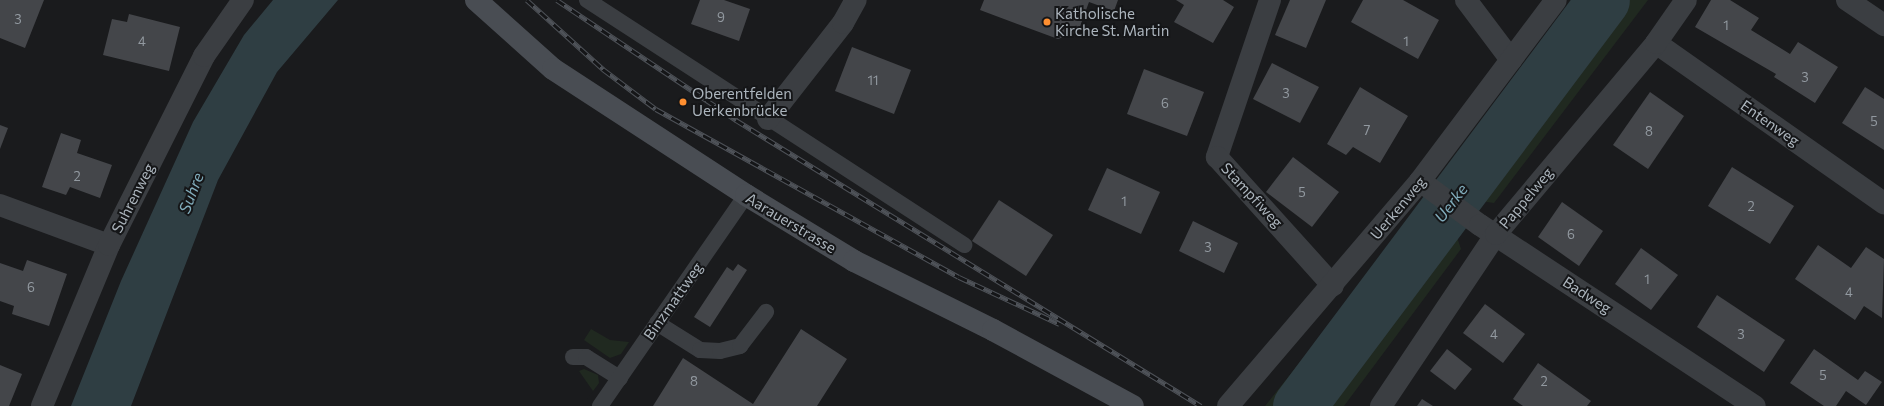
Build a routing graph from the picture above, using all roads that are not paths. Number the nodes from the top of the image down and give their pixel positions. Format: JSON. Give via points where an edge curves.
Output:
{"nodes":[{"id":1,"x":243,"y":0,"type":"edge"},
{"id":2,"x":476,"y":0,"type":"edge"},
{"id":3,"x":587,"y":0,"type":"edge"},
{"id":4,"x":856,"y":0,"type":"edge"},
{"id":5,"x":1270,"y":0,"type":"edge"},
{"id":6,"x":1466,"y":0,"type":"edge"},
{"id":7,"x":1556,"y":0,"type":"edge"},
{"id":8,"x":1686,"y":0,"type":"edge"},
{"id":9,"x":1847,"y":0,"type":"edge"},
{"id":10,"x":1884,"y":25,"type":"edge"},
{"id":11,"x":1656,"y":43,"type":"junction"},
{"id":12,"x":1511,"y":60,"type":"junction"},
{"id":13,"x":768,"y":119,"type":"junction"},
{"id":14,"x":1426,"y":185,"type":"junction"},
{"id":15,"x":746,"y":195,"type":"junction"},
{"id":16,"x":1884,"y":203,"type":"edge"},
{"id":17,"x":0,"y":205,"type":"edge"},
{"id":18,"x":1488,"y":230,"type":"junction"},
{"id":19,"x":109,"y":245,"type":"junction"},
{"id":20,"x":964,"y":245,"type":"dead end"},
{"id":21,"x":1333,"y":286,"type":"junction"},
{"id":22,"x":766,"y":312,"type":"dead end"},
{"id":23,"x":657,"y":323,"type":"junction"},
{"id":24,"x":573,"y":357,"type":"dead end"},
{"id":25,"x":620,"y":378,"type":"junction"},
{"id":26,"x":42,"y":406,"type":"edge"},
{"id":27,"x":600,"y":406,"type":"edge"},
{"id":28,"x":1133,"y":406,"type":"edge"},
{"id":29,"x":1228,"y":406,"type":"edge"},
{"id":30,"x":1381,"y":406,"type":"edge"},
{"id":31,"x":1755,"y":406,"type":"edge"}],
"edges":[{"from":1,"to":19,"type":"street","name":"Suhrenweg","via":[[204,56]]},
{"from":2,"to":15,"type":"main road","name":"Aarauerstrasse","via":[[553,69]]},
{"from":3,"to":13,"type":"lane"},
{"from":4,"to":13,"type":"street","via":[[843,23]]},
{"from":5,"to":21,"type":"street","name":"Stampfiweg","via":[[1217,157]]},
{"from":6,"to":12,"type":"street"},
{"from":7,"to":12,"type":"street","name":"Uerkenweg"},
{"from":8,"to":11,"type":"street","name":"Pappelweg"},
{"from":9,"to":10,"type":"street"},
{"from":11,"to":16,"type":"street","name":"Entenweg"},
{"from":11,"to":18,"type":"street","name":"Pappelweg"},
{"from":12,"to":14,"type":"street","name":"Uerkenweg"},
{"from":13,"to":20,"type":"lane"},
{"from":14,"to":18,"type":"street","name":"Badweg"},
{"from":14,"to":21,"type":"street","name":"Uerkenweg"},
{"from":15,"to":23,"type":"lane","name":"Binzmattweg"},
{"from":15,"to":28,"type":"main road","name":"Aarauerstrasse","via":[[854,261],[993,330]]},
{"from":17,"to":19,"type":"street"},
{"from":18,"to":30,"type":"street","name":"Pappelweg"},
{"from":18,"to":31,"type":"street","name":"Badweg"},
{"from":19,"to":26,"type":"street","name":"Suhrenweg"},
{"from":21,"to":29,"type":"street","name":"Uerkenweg"},
{"from":22,"to":23,"type":"lane","via":[[740,346],[720,351],[700,350]]},
{"from":23,"to":25,"type":"lane","name":"Binzmattweg"},
{"from":24,"to":25,"type":"lane","via":[[586,357]]},
{"from":25,"to":27,"type":"lane","name":"Binzmattweg"}]}
